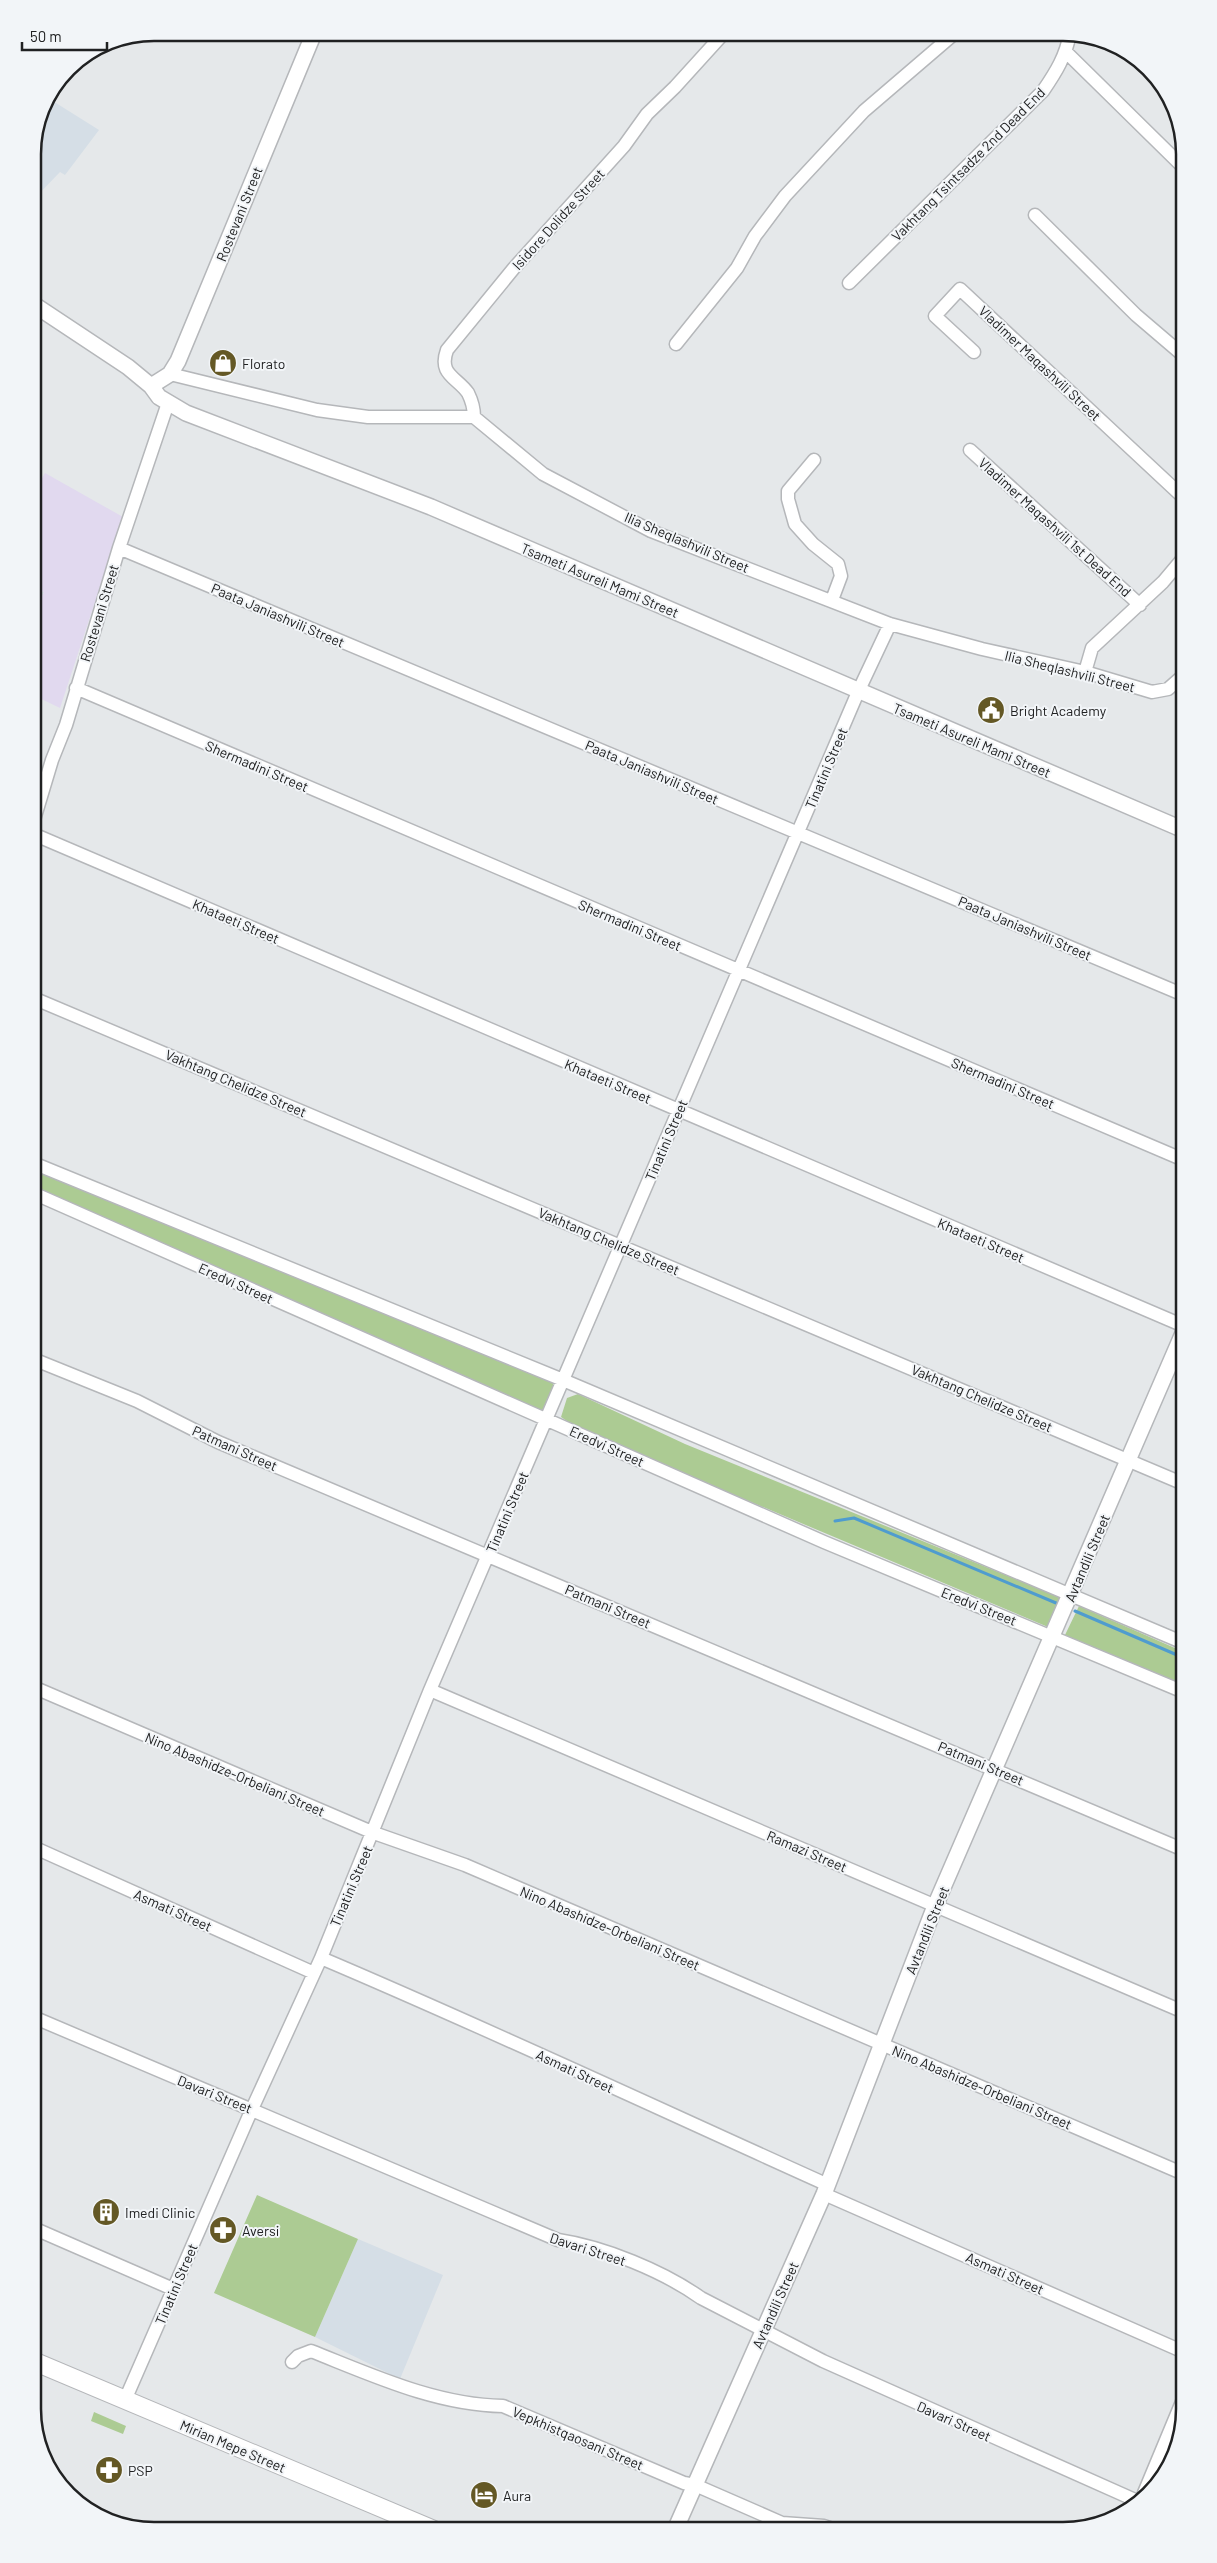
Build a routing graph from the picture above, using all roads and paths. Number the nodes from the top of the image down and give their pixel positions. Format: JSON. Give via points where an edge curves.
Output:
{"nodes":[{"id":1,"x":310,"y":41,"type":"edge"},
{"id":2,"x":717,"y":41,"type":"edge"},
{"id":3,"x":946,"y":41,"type":"edge"},
{"id":4,"x":1068,"y":41,"type":"edge"},
{"id":5,"x":1066,"y":52,"type":"junction"},
{"id":6,"x":1176,"y":160,"type":"edge"},
{"id":7,"x":1035,"y":215,"type":"dead end"},
{"id":8,"x":849,"y":283,"type":"dead end"},
{"id":9,"x":41,"y":309,"type":"edge"},
{"id":10,"x":676,"y":344,"type":"dead end"},
{"id":11,"x":1176,"y":349,"type":"edge"},
{"id":12,"x":974,"y":352,"type":"dead end"},
{"id":13,"x":170,"y":374,"type":"junction"},
{"id":14,"x":151,"y":386,"type":"junction"},
{"id":15,"x":168,"y":403,"type":"junction"},
{"id":16,"x":474,"y":417,"type":"junction"},
{"id":17,"x":970,"y":450,"type":"dead end"},
{"id":18,"x":814,"y":460,"type":"dead end"},
{"id":19,"x":1176,"y":491,"type":"edge"},
{"id":20,"x":119,"y":548,"type":"junction"},
{"id":21,"x":1176,"y":566,"type":"edge"},
{"id":22,"x":832,"y":600,"type":"junction"},
{"id":23,"x":1140,"y":605,"type":"junction"},
{"id":24,"x":890,"y":624,"type":"junction"},
{"id":25,"x":1085,"y":672,"type":"junction"},
{"id":26,"x":1176,"y":682,"type":"edge"},
{"id":27,"x":76,"y":688,"type":"junction"},
{"id":28,"x":858,"y":692,"type":"junction"},
{"id":29,"x":41,"y":798,"type":"edge"},
{"id":30,"x":1176,"y":827,"type":"edge"},
{"id":31,"x":798,"y":833,"type":"junction"},
{"id":32,"x":41,"y":837,"type":"edge"},
{"id":33,"x":738,"y":971,"type":"junction"},
{"id":34,"x":1176,"y":992,"type":"edge"},
{"id":35,"x":41,"y":1001,"type":"edge"},
{"id":36,"x":678,"y":1111,"type":"junction"},
{"id":37,"x":1176,"y":1157,"type":"edge"},
{"id":38,"x":41,"y":1166,"type":"edge"},
{"id":39,"x":41,"y":1197,"type":"edge"},
{"id":40,"x":621,"y":1246,"type":"junction"},
{"id":41,"x":1176,"y":1323,"type":"edge"},
{"id":42,"x":1176,"y":1350,"type":"edge"},
{"id":43,"x":41,"y":1362,"type":"edge"},
{"id":44,"x":563,"y":1380,"type":"junction"},
{"id":45,"x":546,"y":1419,"type":"junction"},
{"id":46,"x":1129,"y":1461,"type":"junction"},
{"id":47,"x":1176,"y":1481,"type":"edge"},
{"id":48,"x":487,"y":1557,"type":"junction"},
{"id":49,"x":1070,"y":1596,"type":"junction"},
{"id":50,"x":1052,"y":1636,"type":"junction"},
{"id":51,"x":1176,"y":1640,"type":"edge"},
{"id":52,"x":1176,"y":1689,"type":"edge"},
{"id":53,"x":41,"y":1690,"type":"edge"},
{"id":54,"x":430,"y":1690,"type":"junction"},
{"id":55,"x":996,"y":1769,"type":"junction"},
{"id":56,"x":374,"y":1833,"type":"junction"},
{"id":57,"x":1176,"y":1847,"type":"edge"},
{"id":58,"x":41,"y":1851,"type":"edge"},
{"id":59,"x":936,"y":1906,"type":"junction"},
{"id":60,"x":321,"y":1958,"type":"junction"},
{"id":61,"x":314,"y":1973,"type":"junction"},
{"id":62,"x":1176,"y":2009,"type":"edge"},
{"id":63,"x":41,"y":2021,"type":"edge"},
{"id":64,"x":882,"y":2045,"type":"junction"},
{"id":65,"x":252,"y":2109,"type":"junction"},
{"id":66,"x":1176,"y":2171,"type":"edge"},
{"id":67,"x":826,"y":2190,"type":"junction"},
{"id":68,"x":41,"y":2232,"type":"edge"},
{"id":69,"x":174,"y":2289,"type":"junction"},
{"id":70,"x":764,"y":2332,"type":"junction"},
{"id":71,"x":1176,"y":2348,"type":"edge"},
{"id":72,"x":292,"y":2362,"type":"dead end"},
{"id":73,"x":41,"y":2365,"type":"edge"},
{"id":74,"x":125,"y":2400,"type":"junction"},
{"id":75,"x":1175,"y":2418,"type":"edge"},
{"id":76,"x":1148,"y":2482,"type":"edge"},
{"id":77,"x":695,"y":2484,"type":"junction"},
{"id":78,"x":1131,"y":2498,"type":"edge"},
{"id":79,"x":415,"y":2522,"type":"edge"},
{"id":80,"x":678,"y":2522,"type":"edge"},
{"id":81,"x":782,"y":2522,"type":"edge"}],
"edges":[{"from":1,"to":13,"type":"street","name":"Rostevani Street"},
{"from":2,"to":16,"type":"street","name":"Isidore Dolidze Street","via":[[646,114],[624,146],[514,268],[446,350],[446,370],[468,393]]},
{"from":3,"to":10,"type":"street","via":[[864,111],[785,196],[755,236],[732,275]]},
{"from":4,"to":5,"type":"street","name":"Vakhtang Tsintsadze 2nd Dead End"},
{"from":5,"to":6,"type":"street"},
{"from":5,"to":8,"type":"street","name":"Vakhtang Tsintsadze 2nd Dead End","via":[[1043,91]]},
{"from":7,"to":11,"type":"street","via":[[1136,315]]},
{"from":9,"to":14,"type":"street","name":"Tsameti Asureli Mami Street"},
{"from":12,"to":19,"type":"street","name":"Vladimer Maqashvili Street","via":[[935,316],[960,289]]},
{"from":13,"to":14,"type":"street","name":"Rostevani Street"},
{"from":13,"to":16,"type":"street","via":[[317,410],[360,416]]},
{"from":14,"to":15,"type":"street","name":"Tsameti Asureli Mami Street"},
{"from":15,"to":20,"type":"street","name":"Rostevani Street"},
{"from":15,"to":28,"type":"street","name":"Tsameti Asureli Mami Street","via":[[186,414],[431,507]]},
{"from":16,"to":22,"type":"street","name":"Ilia Sheqlashvili Street","via":[[543,474],[651,531]]},
{"from":17,"to":23,"type":"street","name":"Vladimer Maqashvili 1st Dead End"},
{"from":18,"to":22,"type":"street","via":[[788,491],[788,499],[795,524],[838,564],[841,576]]},
{"from":20,"to":27,"type":"street","name":"Rostevani Street"},
{"from":20,"to":31,"type":"street","name":"Paata Janiashvili Street"},
{"from":21,"to":23,"type":"street"},
{"from":22,"to":24,"type":"street","name":"Ilia Sheqlashvili Street"},
{"from":23,"to":25,"type":"street","via":[[1092,648]]},
{"from":24,"to":25,"type":"street","name":"Ilia Sheqlashvili Street"},
{"from":24,"to":28,"type":"street","name":"Tinatini Street"},
{"from":25,"to":26,"type":"street","name":"Ilia Sheqlashvili Street","via":[[1152,692],[1168,688]]},
{"from":27,"to":29,"type":"street","name":"Rostevani Street"},
{"from":27,"to":33,"type":"street","name":"Shermadini Street"},
{"from":28,"to":30,"type":"street","name":"Tsameti Asureli Mami Street"},
{"from":28,"to":31,"type":"street","name":"Tinatini Street"},
{"from":31,"to":33,"type":"street","name":"Tinatini Street"},
{"from":31,"to":34,"type":"street","name":"Paata Janiashvili Street"},
{"from":32,"to":36,"type":"street","name":"Khataeti Street"},
{"from":33,"to":36,"type":"street","name":"Tinatini Street"},
{"from":33,"to":37,"type":"street","name":"Shermadini Street"},
{"from":35,"to":40,"type":"street","name":"Vakhtang Chelidze Street"},
{"from":36,"to":40,"type":"street","name":"Tinatini Street"},
{"from":36,"to":41,"type":"street","name":"Khataeti Street"},
{"from":38,"to":44,"type":"street"},
{"from":39,"to":45,"type":"street","name":"Eredvi Street"},
{"from":40,"to":44,"type":"street","name":"Tinatini Street"},
{"from":40,"to":46,"type":"street","name":"Vakhtang Chelidze Street"},
{"from":42,"to":46,"type":"street","name":"Avtandili Street"},
{"from":43,"to":48,"type":"street","name":"Patmani Street","via":[[137,1401],[218,1442]]},
{"from":44,"to":45,"type":"street","name":"Tinatini Street"},
{"from":44,"to":49,"type":"street"},
{"from":45,"to":48,"type":"street","name":"Tinatini Street"},
{"from":45,"to":50,"type":"street","name":"Eredvi Street","via":[[824,1542]]},
{"from":46,"to":47,"type":"street","name":"Vakhtang Chelidze Street"},
{"from":46,"to":49,"type":"street","name":"Avtandili Street"},
{"from":48,"to":54,"type":"street","name":"Tinatini Street"},
{"from":48,"to":55,"type":"street","name":"Patmani Street"},
{"from":49,"to":50,"type":"street","name":"Avtandili Street"},
{"from":49,"to":51,"type":"street"},
{"from":50,"to":52,"type":"street","name":"Eredvi Street"},
{"from":50,"to":55,"type":"street","name":"Avtandili Street"},
{"from":53,"to":56,"type":"street","name":"Nino Abashidze-Orbeliani Street"},
{"from":54,"to":56,"type":"street","name":"Tinatini Street"},
{"from":54,"to":59,"type":"street","name":"Ramazi Street"},
{"from":55,"to":57,"type":"street","name":"Patmani Street"},
{"from":55,"to":59,"type":"street","name":"Avtandili Street"},
{"from":56,"to":60,"type":"street","name":"Tinatini Street"},
{"from":56,"to":64,"type":"street","name":"Nino Abashidze-Orbeliani Street","via":[[465,1865]]},
{"from":58,"to":61,"type":"street","name":"Asmati Street"},
{"from":59,"to":62,"type":"street","name":"Ramazi Street"},
{"from":59,"to":64,"type":"street","name":"Avtandili Street"},
{"from":60,"to":61,"type":"street","name":"Tinatini Street"},
{"from":60,"to":67,"type":"street","name":"Asmati Street","via":[[462,2018]]},
{"from":61,"to":65,"type":"street","name":"Tinatini Street"},
{"from":63,"to":65,"type":"street","name":"Davari Street"},
{"from":64,"to":66,"type":"street","name":"Nino Abashidze-Orbeliani Street"},
{"from":64,"to":67,"type":"street","name":"Avtandili Street"},
{"from":65,"to":69,"type":"street","name":"Tinatini Street"},
{"from":65,"to":70,"type":"street","name":"Davari Street","via":[[558,2240],[584,2244],[631,2263],[683,2286]]},
{"from":67,"to":70,"type":"street","name":"Avtandili Street"},
{"from":67,"to":71,"type":"street","name":"Asmati Street"},
{"from":68,"to":69,"type":"street"},
{"from":69,"to":74,"type":"street","name":"Tinatini Street"},
{"from":70,"to":77,"type":"street","name":"Avtandili Street"},
{"from":70,"to":78,"type":"street","name":"Davari Street"},
{"from":72,"to":77,"type":"street","name":"Vepkhistqaosani Street","via":[[311,2351],[405,2388],[486,2406],[503,2406],[684,2483]]},
{"from":73,"to":74,"type":"main road","name":"Mirian Mepe Street"},
{"from":74,"to":79,"type":"main road","name":"Mirian Mepe Street"},
{"from":75,"to":76,"type":"street"},
{"from":77,"to":80,"type":"street","name":"Avtandili Street"},
{"from":77,"to":81,"type":"street","name":"Vepkhistqaosani Street"}]}
